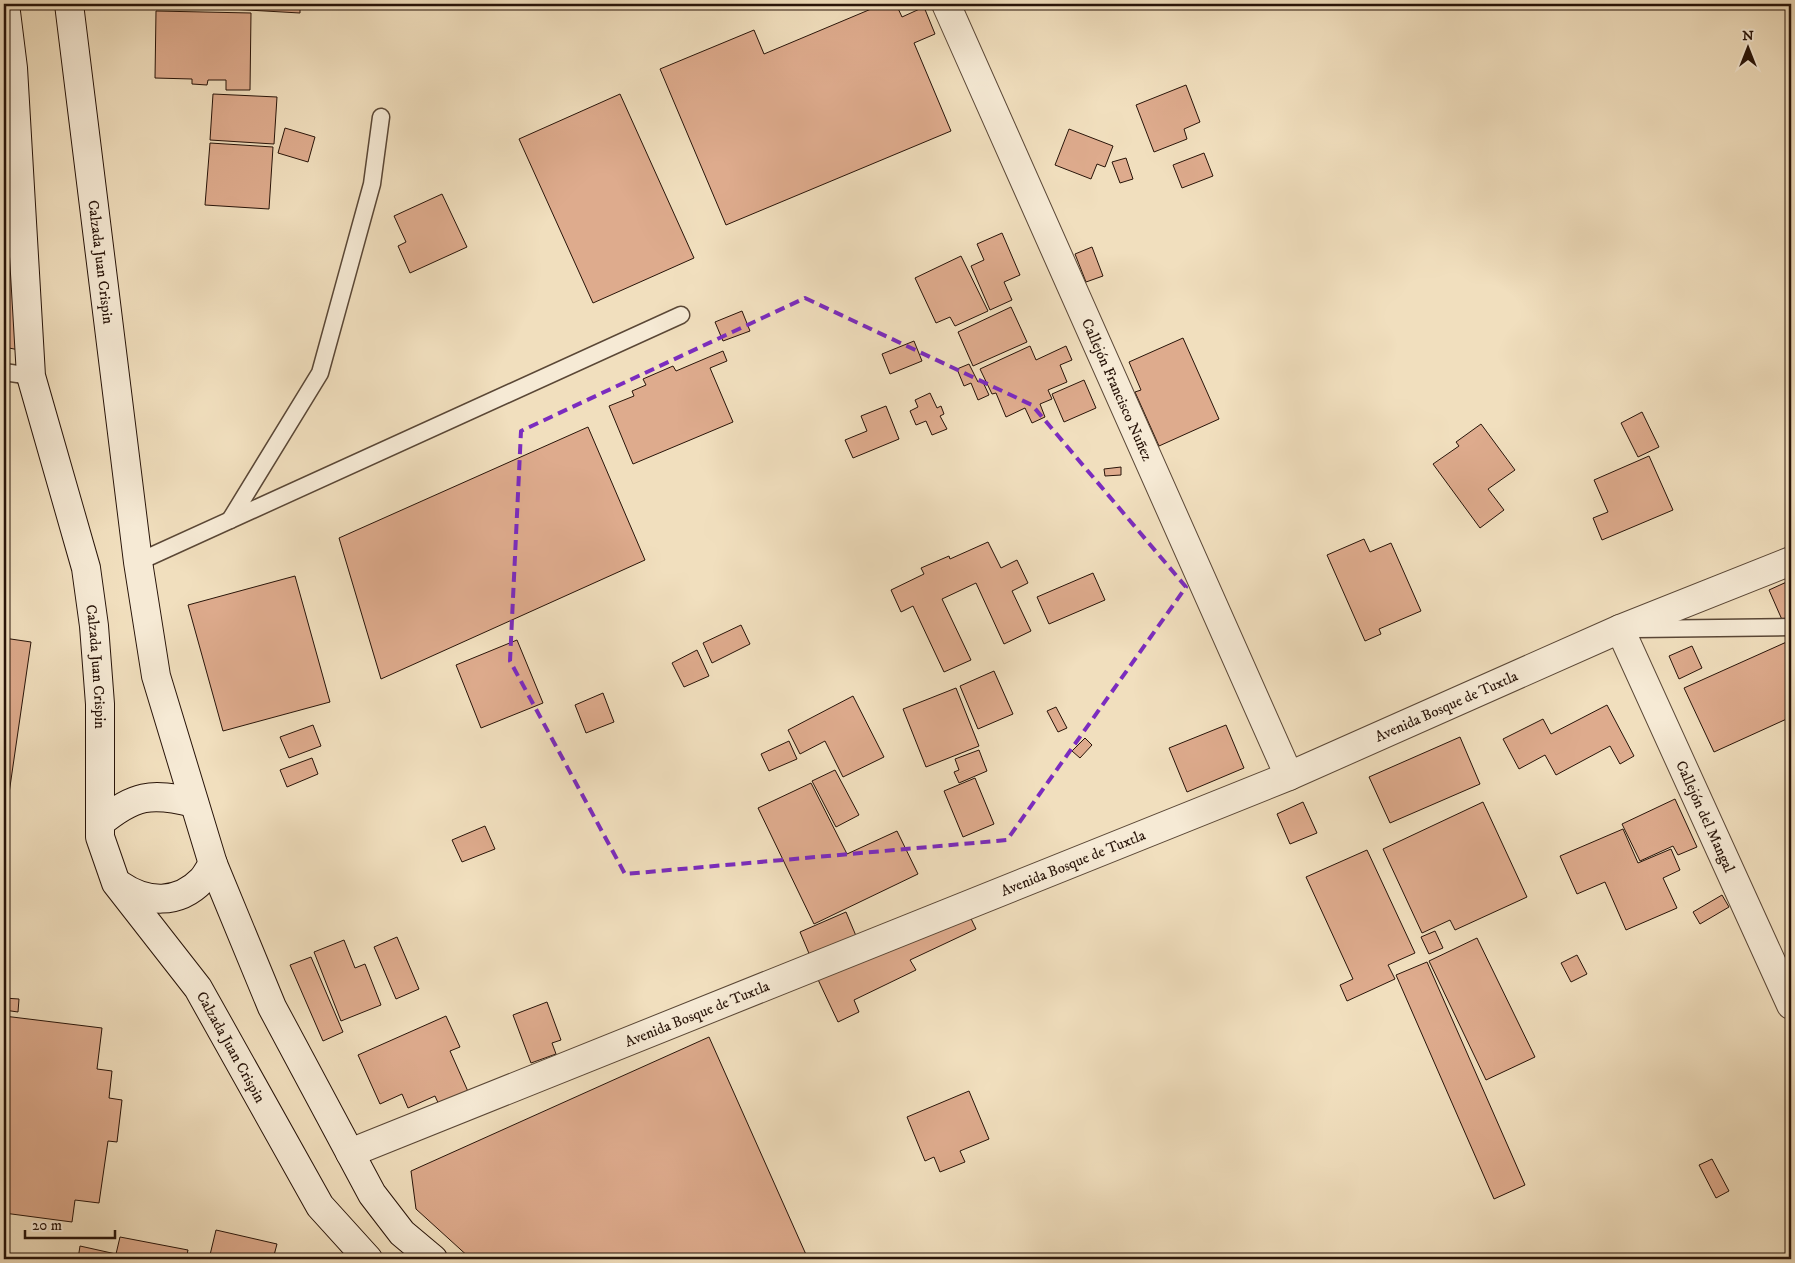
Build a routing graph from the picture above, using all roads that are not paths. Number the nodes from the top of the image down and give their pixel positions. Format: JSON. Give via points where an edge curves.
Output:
{"nodes":[{"id":1,"x":5,"y":4,"type":"edge"},
{"id":2,"x":69,"y":4,"type":"edge"},
{"id":3,"x":946,"y":4,"type":"edge"},
{"id":4,"x":8,"y":68,"type":"edge"},
{"id":5,"x":381,"y":117,"type":"dead end"},
{"id":6,"x":681,"y":315,"type":"dead end"},
{"id":7,"x":4,"y":372,"type":"edge"},
{"id":8,"x":31,"y":376,"type":"junction"},
{"id":9,"x":230,"y":520,"type":"junction"},
{"id":10,"x":1791,"y":561,"type":"edge"},
{"id":11,"x":138,"y":562,"type":"junction"},
{"id":12,"x":1791,"y":627,"type":"edge"},
{"id":13,"x":1620,"y":630,"type":"junction"},
{"id":14,"x":1289,"y":776,"type":"junction"},
{"id":15,"x":194,"y":803,"type":"junction"},
{"id":16,"x":100,"y":823,"type":"junction"},
{"id":17,"x":213,"y":864,"type":"junction"},
{"id":18,"x":116,"y":883,"type":"junction"},
{"id":19,"x":1791,"y":1005,"type":"edge"},
{"id":20,"x":350,"y":1153,"type":"junction"},
{"id":21,"x":368,"y":1259,"type":"edge"},
{"id":22,"x":433,"y":1259,"type":"edge"}],
"edges":[{"from":1,"to":4,"type":"main road","name":"Calzada Juan Crispin"},
{"from":2,"to":11,"type":"main road","name":"Calzada Juan Crispin"},
{"from":3,"to":14,"type":"main road","name":"Callejón Francisco Nuñez"},
{"from":4,"to":8,"type":"main road","name":"Calzada Juan Crispin"},
{"from":5,"to":9,"type":"lane","via":[[372,184],[320,373]]},
{"from":6,"to":9,"type":"lane"},
{"from":7,"to":8,"type":"lane"},
{"from":8,"to":16,"type":"main road","name":"Calzada Juan Crispin","via":[[86,568],[100,704]]},
{"from":9,"to":11,"type":"lane"},
{"from":10,"to":13,"type":"main road","name":"Avenida Bosque de Tuxtla"},
{"from":11,"to":15,"type":"main road","name":"Calzada Juan Crispin","via":[[156,676]]},
{"from":12,"to":13,"type":"lane"},
{"from":13,"to":14,"type":"main road","name":"Avenida Bosque de Tuxtla"},
{"from":13,"to":19,"type":"main road","name":"Callejón del Mangal"},
{"from":14,"to":20,"type":"main road","name":"Avenida Bosque de Tuxtla"},
{"from":15,"to":16,"type":"main road","via":[[169,796],[143,798],[120,807]]},
{"from":15,"to":17,"type":"main road","name":"Calzada Juan Crispin"},
{"from":16,"to":18,"type":"main road","name":"Calzada Juan Crispin","via":[[100,837]]},
{"from":17,"to":18,"type":"main road","via":[[202,880],[187,892],[169,898],[150,899],[132,894]]},
{"from":17,"to":20,"type":"main road","name":"Calzada Juan Crispin","via":[[272,1007]]},
{"from":18,"to":21,"type":"main road","name":"Calzada Juan Crispin","via":[[198,988],[320,1206]]},
{"from":20,"to":22,"type":"main road","name":"Calzada Juan Crispin","via":[[372,1194],[402,1233]]}]}
